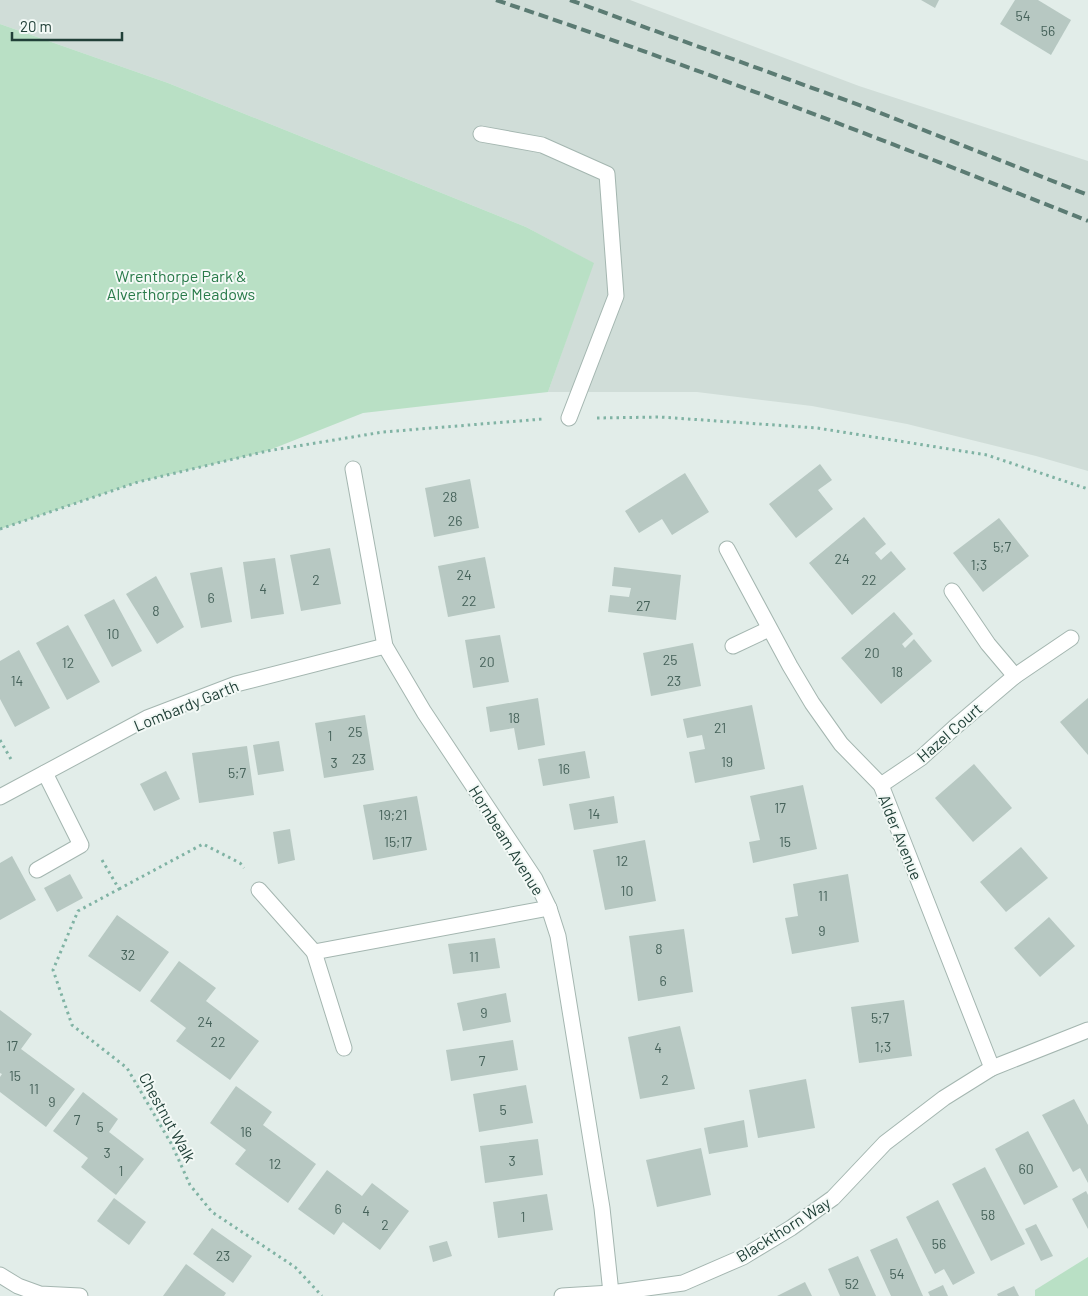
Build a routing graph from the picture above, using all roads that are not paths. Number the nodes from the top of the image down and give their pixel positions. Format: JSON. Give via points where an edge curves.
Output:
{"nodes":[{"id":1,"x":481,"y":134,"type":"dead end"},
{"id":2,"x":569,"y":418,"type":"road end"},
{"id":3,"x":353,"y":469,"type":"dead end"},
{"id":4,"x":727,"y":549,"type":"dead end"},
{"id":5,"x":952,"y":591,"type":"dead end"},
{"id":6,"x":770,"y":629,"type":"junction"},
{"id":7,"x":1070,"y":638,"type":"dead end"},
{"id":8,"x":384,"y":646,"type":"junction"},
{"id":9,"x":733,"y":646,"type":"dead end"},
{"id":10,"x":1015,"y":676,"type":"junction"},
{"id":11,"x":45,"y":773,"type":"junction"},
{"id":12,"x":881,"y":785,"type":"junction"},
{"id":13,"x":0,"y":798,"type":"edge"},
{"id":14,"x":37,"y":870,"type":"dead end"},
{"id":15,"x":259,"y":890,"type":"road end"},
{"id":16,"x":549,"y":908,"type":"junction"},
{"id":17,"x":314,"y":952,"type":"junction"},
{"id":18,"x":1088,"y":1030,"type":"edge"},
{"id":19,"x":344,"y":1048,"type":"dead end"},
{"id":20,"x":992,"y":1068,"type":"junction"},
{"id":21,"x":0,"y":1275,"type":"edge"},
{"id":22,"x":611,"y":1293,"type":"junction"},
{"id":23,"x":80,"y":1296,"type":"edge"},
{"id":24,"x":562,"y":1296,"type":"edge"}],
"edges":[{"from":1,"to":2,"type":"street","via":[[542,145],[607,174],[616,296]]},
{"from":3,"to":8,"type":"street","name":"Hornbeam Avenue"},
{"from":4,"to":6,"type":"street","name":"Alder Avenue"},
{"from":5,"to":10,"type":"street","via":[[988,644]]},
{"from":6,"to":9,"type":"street"},
{"from":6,"to":12,"type":"street","name":"Alder Avenue","via":[[840,744]]},
{"from":7,"to":10,"type":"street","name":"Hazel Court"},
{"from":8,"to":11,"type":"street","name":"Lombardy Garth","via":[[236,684],[147,718]]},
{"from":8,"to":16,"type":"street","name":"Hornbeam Avenue","via":[[535,879]]},
{"from":10,"to":12,"type":"street","name":"Hazel Court","via":[[922,758]]},
{"from":11,"to":13,"type":"street","name":"Lombardy Garth"},
{"from":11,"to":14,"type":"street","via":[[81,845]]},
{"from":12,"to":20,"type":"street","name":"Alder Avenue"},
{"from":15,"to":17,"type":"street"},
{"from":16,"to":17,"type":"street"},
{"from":16,"to":22,"type":"street","name":"Hornbeam Avenue","via":[[558,936],[602,1208]]},
{"from":17,"to":19,"type":"street"},
{"from":18,"to":20,"type":"street","name":"Blackthorn Way"},
{"from":20,"to":22,"type":"street","name":"Blackthorn Way","via":[[944,1098],[884,1143],[833,1198],[743,1257],[683,1283]]},
{"from":21,"to":23,"type":"street","via":[[40,1294]]},
{"from":22,"to":24,"type":"street","name":"Blackthorn Way"}]}
